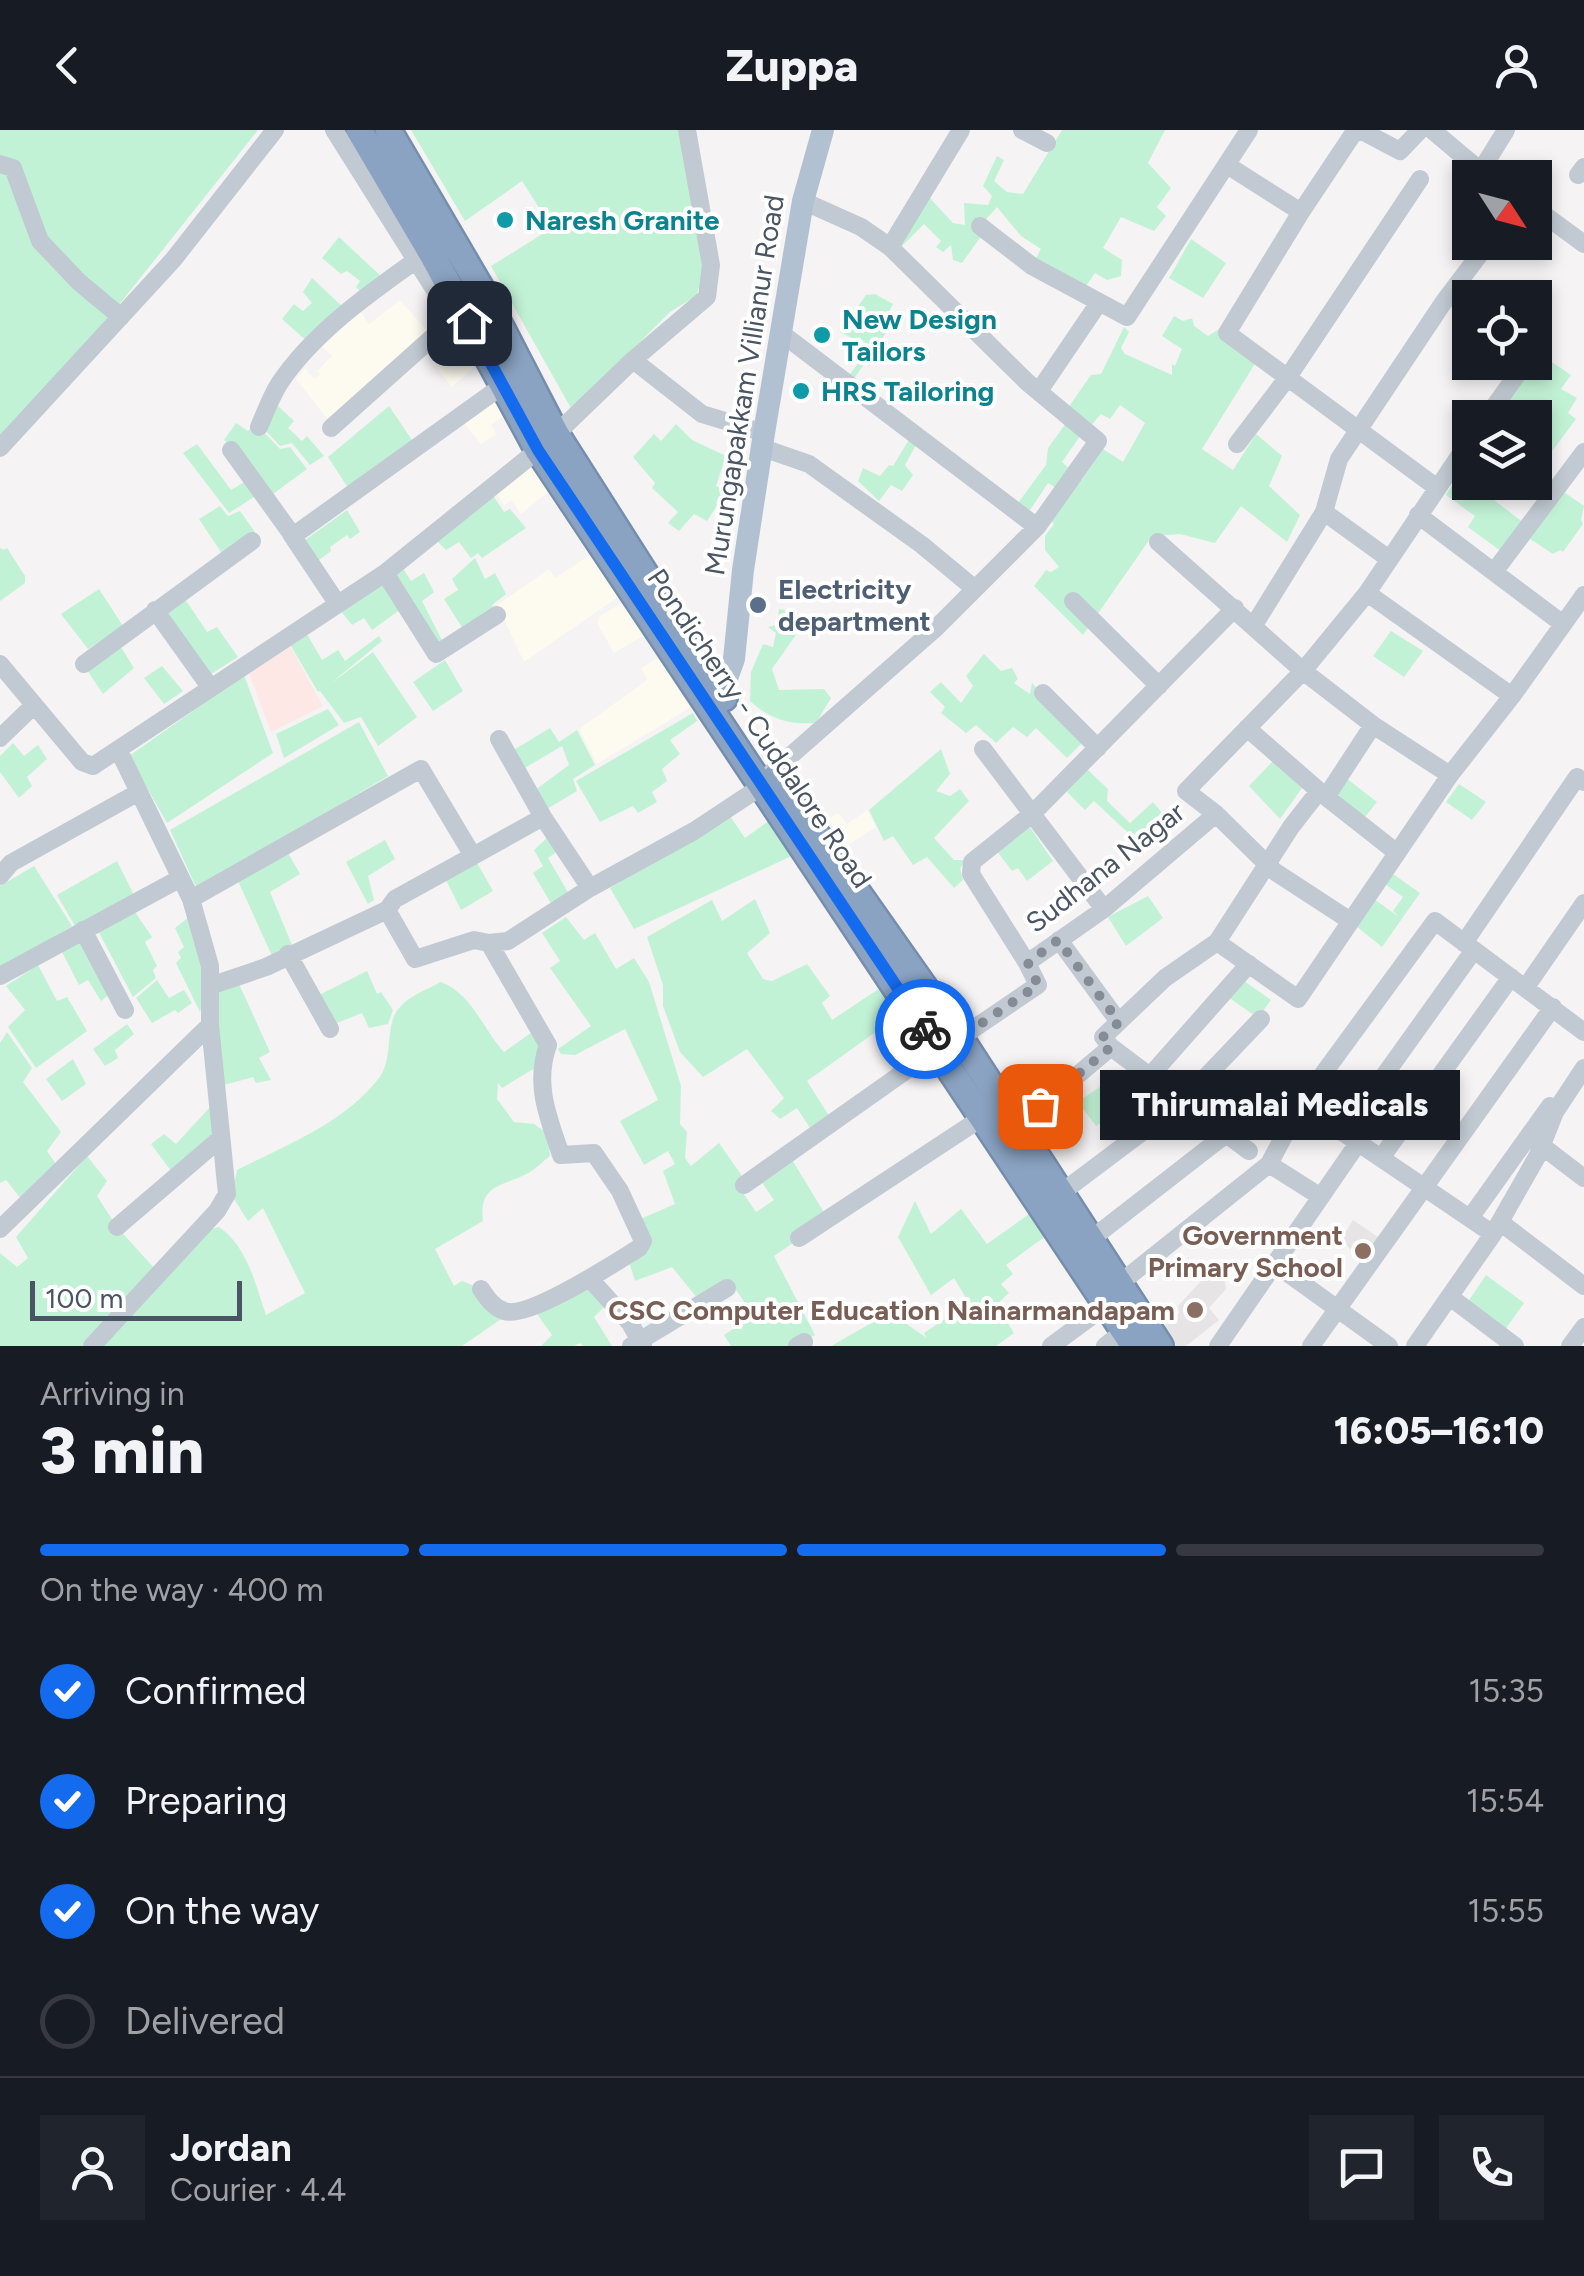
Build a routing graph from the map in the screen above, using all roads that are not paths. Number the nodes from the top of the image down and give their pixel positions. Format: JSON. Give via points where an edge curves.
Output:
{"nodes":[{"id":1,"x":275,"y":130,"type":"edge"},
{"id":2,"x":334,"y":130,"type":"edge"},
{"id":3,"x":359,"y":130,"type":"edge"},
{"id":4,"x":388,"y":130,"type":"edge"},
{"id":5,"x":687,"y":130,"type":"edge"},
{"id":6,"x":823,"y":130,"type":"edge"},
{"id":7,"x":960,"y":130,"type":"edge"},
{"id":8,"x":1022,"y":130,"type":"edge"},
{"id":9,"x":1249,"y":130,"type":"edge"},
{"id":10,"x":1420,"y":130,"type":"edge"},
{"id":11,"x":1432,"y":130,"type":"edge"},
{"id":12,"x":1506,"y":130,"type":"edge"},
{"id":13,"x":1047,"y":143,"type":"dead end"},
{"id":14,"x":1467,"y":160,"type":"edge"},
{"id":15,"x":1491,"y":160,"type":"edge"},
{"id":16,"x":0,"y":164,"type":"edge"},
{"id":17,"x":1227,"y":165,"type":"junction"},
{"id":18,"x":1420,"y":179,"type":"dead end"},
{"id":19,"x":803,"y":201,"type":"junction"},
{"id":20,"x":1301,"y":212,"type":"junction"},
{"id":21,"x":1552,"y":220,"type":"edge"},
{"id":22,"x":980,"y":226,"type":"dead end"},
{"id":23,"x":1584,"y":244,"type":"edge"},
{"id":24,"x":890,"y":247,"type":"junction"},
{"id":25,"x":1476,"y":260,"type":"edge"},
{"id":26,"x":415,"y":261,"type":"junction"},
{"id":27,"x":1098,"y":304,"type":"junction"},
{"id":28,"x":121,"y":317,"type":"junction"},
{"id":29,"x":453,"y":319,"type":"junction"},
{"id":30,"x":781,"y":333,"type":"junction"},
{"id":31,"x":478,"y":342,"type":"junction"},
{"id":32,"x":632,"y":360,"type":"junction"},
{"id":33,"x":1288,"y":377,"type":"junction"},
{"id":34,"x":502,"y":386,"type":"junction"},
{"id":35,"x":1039,"y":391,"type":"junction"},
{"id":36,"x":259,"y":427,"type":"dead end"},
{"id":37,"x":331,"y":428,"type":"dead end"},
{"id":38,"x":1358,"y":430,"type":"junction"},
{"id":39,"x":763,"y":441,"type":"junction"},
{"id":40,"x":547,"y":442,"type":"junction"},
{"id":41,"x":1238,"y":444,"type":"dead end"},
{"id":42,"x":0,"y":448,"type":"edge"},
{"id":43,"x":231,"y":450,"type":"dead end"},
{"id":44,"x":1584,"y":452,"type":"edge"},
{"id":45,"x":1452,"y":465,"type":"edge"},
{"id":46,"x":1436,"y":487,"type":"junction"},
{"id":47,"x":1324,"y":512,"type":"junction"},
{"id":48,"x":1418,"y":515,"type":"junction"},
{"id":49,"x":1037,"y":527,"type":"junction"},
{"id":50,"x":292,"y":535,"type":"junction"},
{"id":51,"x":252,"y":541,"type":"dead end"},
{"id":52,"x":1158,"y":542,"type":"dead end"},
{"id":53,"x":1389,"y":559,"type":"junction"},
{"id":54,"x":1494,"y":572,"type":"junction"},
{"id":55,"x":385,"y":573,"type":"junction"},
{"id":56,"x":975,"y":589,"type":"junction"},
{"id":57,"x":1367,"y":593,"type":"junction"},
{"id":58,"x":1584,"y":595,"type":"edge"},
{"id":59,"x":1073,"y":601,"type":"dead end"},
{"id":60,"x":337,"y":603,"type":"junction"},
{"id":61,"x":1235,"y":608,"type":"junction"},
{"id":62,"x":154,"y":610,"type":"junction"},
{"id":63,"x":497,"y":615,"type":"dead end"},
{"id":64,"x":1254,"y":624,"type":"junction"},
{"id":65,"x":1564,"y":624,"type":"junction"},
{"id":66,"x":0,"y":664,"type":"edge"},
{"id":67,"x":84,"y":664,"type":"dead end"},
{"id":68,"x":1303,"y":672,"type":"junction"},
{"id":69,"x":210,"y":686,"type":"junction"},
{"id":70,"x":1158,"y":686,"type":"junction"},
{"id":71,"x":1043,"y":693,"type":"dead end"},
{"id":72,"x":712,"y":695,"type":"junction"},
{"id":73,"x":1512,"y":696,"type":"junction"},
{"id":74,"x":32,"y":706,"type":"junction"},
{"id":75,"x":1373,"y":725,"type":"junction"},
{"id":76,"x":1247,"y":728,"type":"junction"},
{"id":77,"x":0,"y":738,"type":"edge"},
{"id":78,"x":499,"y":739,"type":"dead end"},
{"id":79,"x":1098,"y":748,"type":"junction"},
{"id":80,"x":983,"y":749,"type":"dead end"},
{"id":81,"x":119,"y":750,"type":"junction"},
{"id":82,"x":1450,"y":774,"type":"junction"},
{"id":83,"x":1582,"y":775,"type":"edge"},
{"id":84,"x":767,"y":779,"type":"junction"},
{"id":85,"x":139,"y":792,"type":"junction"},
{"id":86,"x":1323,"y":794,"type":"junction"},
{"id":87,"x":1032,"y":814,"type":"junction"},
{"id":88,"x":1216,"y":814,"type":"junction"},
{"id":89,"x":543,"y":816,"type":"junction"},
{"id":90,"x":1396,"y":852,"type":"junction"},
{"id":91,"x":473,"y":856,"type":"junction"},
{"id":92,"x":1268,"y":866,"type":"junction"},
{"id":93,"x":0,"y":876,"type":"edge"},
{"id":94,"x":179,"y":879,"type":"junction"},
{"id":95,"x":590,"y":888,"type":"junction"},
{"id":96,"x":192,"y":899,"type":"junction"},
{"id":97,"x":1584,"y":902,"type":"edge"},
{"id":98,"x":1104,"y":908,"type":"junction"},
{"id":99,"x":387,"y":910,"type":"junction"},
{"id":100,"x":1348,"y":920,"type":"junction"},
{"id":101,"x":84,"y":930,"type":"junction"},
{"id":102,"x":1058,"y":940,"type":"junction"},
{"id":103,"x":1217,"y":942,"type":"junction"},
{"id":104,"x":489,"y":944,"type":"junction"},
{"id":105,"x":1469,"y":946,"type":"junction"},
{"id":106,"x":288,"y":954,"type":"junction"},
{"id":107,"x":1028,"y":963,"type":"junction"},
{"id":108,"x":1249,"y":964,"type":"junction"},
{"id":109,"x":0,"y":976,"type":"edge"},
{"id":110,"x":1518,"y":982,"type":"junction"},
{"id":111,"x":210,"y":986,"type":"junction"},
{"id":112,"x":1553,"y":1007,"type":"junction"},
{"id":113,"x":125,"y":1010,"type":"dead end"},
{"id":114,"x":1260,"y":1019,"type":"dead end"},
{"id":115,"x":1119,"y":1022,"type":"junction"},
{"id":116,"x":210,"y":1026,"type":"junction"},
{"id":117,"x":330,"y":1029,"type":"dead end"},
{"id":118,"x":1584,"y":1032,"type":"edge"},
{"id":119,"x":951,"y":1047,"type":"junction"},
{"id":120,"x":1111,"y":1047,"type":"junction"},
{"id":121,"x":1582,"y":1070,"type":"edge"},
{"id":122,"x":1150,"y":1076,"type":"junction"},
{"id":123,"x":1182,"y":1102,"type":"junction"},
{"id":124,"x":1300,"y":1104,"type":"junction"},
{"id":125,"x":983,"y":1117,"type":"junction"},
{"id":126,"x":1017,"y":1126,"type":"junction"},
{"id":127,"x":1225,"y":1135,"type":"junction"},
{"id":128,"x":222,"y":1138,"type":"junction"},
{"id":129,"x":1351,"y":1138,"type":"junction"},
{"id":130,"x":1542,"y":1146,"type":"junction"},
{"id":131,"x":1249,"y":1151,"type":"dead end"},
{"id":132,"x":1381,"y":1158,"type":"junction"},
{"id":133,"x":1269,"y":1164,"type":"junction"},
{"id":134,"x":1584,"y":1178,"type":"edge"},
{"id":135,"x":744,"y":1184,"type":"dead end"},
{"id":136,"x":1424,"y":1187,"type":"junction"},
{"id":137,"x":1062,"y":1192,"type":"junction"},
{"id":138,"x":1320,"y":1197,"type":"junction"},
{"id":139,"x":1470,"y":1218,"type":"junction"},
{"id":140,"x":118,"y":1227,"type":"dead end"},
{"id":141,"x":0,"y":1228,"type":"edge"},
{"id":142,"x":1497,"y":1228,"type":"junction"},
{"id":143,"x":799,"y":1238,"type":"dead end"},
{"id":144,"x":1090,"y":1240,"type":"junction"},
{"id":145,"x":1275,"y":1264,"type":"junction"},
{"id":146,"x":590,"y":1279,"type":"junction"},
{"id":147,"x":1584,"y":1286,"type":"edge"},
{"id":148,"x":727,"y":1288,"type":"dead end"},
{"id":149,"x":482,"y":1289,"type":"dead end"},
{"id":150,"x":1113,"y":1295,"type":"junction"},
{"id":151,"x":1450,"y":1297,"type":"junction"},
{"id":152,"x":1338,"y":1310,"type":"junction"},
{"id":153,"x":1584,"y":1328,"type":"edge"},
{"id":154,"x":1121,"y":1341,"type":"edge"},
{"id":155,"x":638,"y":1344,"type":"edge"},
{"id":156,"x":92,"y":1346,"type":"edge"},
{"id":157,"x":1051,"y":1346,"type":"edge"},
{"id":158,"x":1160,"y":1346,"type":"edge"},
{"id":159,"x":1218,"y":1346,"type":"edge"},
{"id":160,"x":1312,"y":1346,"type":"edge"},
{"id":161,"x":1390,"y":1346,"type":"edge"},
{"id":162,"x":1415,"y":1346,"type":"edge"},
{"id":163,"x":1515,"y":1346,"type":"edge"},
{"id":164,"x":1570,"y":1346,"type":"edge"}],
"edges":[{"from":1,"to":28,"type":"street"},
{"from":2,"to":26,"type":"street"},
{"from":3,"to":31,"type":"highway","name":"Pondicherry - Cuddalore Road"},
{"from":4,"to":40,"type":"highway","name":"Pondicherry - Cuddalore Road","via":[[480,287]]},
{"from":5,"to":32,"type":"street","via":[[711,265],[706,297]]},
{"from":6,"to":19,"type":"main road","name":"Murungapakkam Villianur Road"},
{"from":7,"to":24,"type":"street"},
{"from":8,"to":13,"type":"street"},
{"from":9,"to":17,"type":"street"},
{"from":10,"to":20,"type":"street","via":[[1400,152],[1357,131]]},
{"from":11,"to":14,"type":"street"},
{"from":12,"to":15,"type":"street"},
{"from":16,"to":28,"type":"street","via":[[13,168],[40,241]]},
{"from":17,"to":20,"type":"street"},
{"from":17,"to":27,"type":"street","via":[[1126,317]]},
{"from":18,"to":33,"type":"street"},
{"from":19,"to":24,"type":"street"},
{"from":19,"to":30,"type":"main road","name":"Murungapakkam Villianur Road"},
{"from":20,"to":33,"type":"street","via":[[1227,333]]},
{"from":21,"to":23,"type":"street"},
{"from":22,"to":27,"type":"street"},
{"from":24,"to":35,"type":"street"},
{"from":25,"to":38,"type":"street"},
{"from":26,"to":29,"type":"street"},
{"from":26,"to":36,"type":"street","via":[[314,344],[279,384]]},
{"from":27,"to":35,"type":"street"},
{"from":28,"to":42,"type":"street"},
{"from":29,"to":31,"type":"street"},
{"from":29,"to":37,"type":"street"},
{"from":30,"to":39,"type":"main road","name":"Murungapakkam Villianur Road"},
{"from":30,"to":49,"type":"street"},
{"from":31,"to":34,"type":"highway","name":"Pondicherry - Cuddalore Road"},
{"from":32,"to":39,"type":"street","via":[[702,414]]},
{"from":32,"to":40,"type":"street"},
{"from":33,"to":38,"type":"street"},
{"from":33,"to":41,"type":"street"},
{"from":34,"to":40,"type":"highway","name":"Pondicherry - Cuddalore Road"},
{"from":34,"to":50,"type":"street"},
{"from":35,"to":49,"type":"street","via":[[1098,441]]},
{"from":38,"to":46,"type":"street"},
{"from":38,"to":47,"type":"street","via":[[1339,459]]},
{"from":39,"to":56,"type":"street","via":[[809,464]]},
{"from":39,"to":72,"type":"main road","name":"Murungapakkam Villianur Road","via":[[734,659]]},
{"from":40,"to":55,"type":"street"},
{"from":40,"to":72,"type":"highway","name":"Pondicherry - Cuddalore Road"},
{"from":43,"to":50,"type":"street"},
{"from":44,"to":54,"type":"street"},
{"from":45,"to":46,"type":"street"},
{"from":46,"to":48,"type":"street"},
{"from":47,"to":53,"type":"street"},
{"from":47,"to":64,"type":"street"},
{"from":48,"to":53,"type":"street"},
{"from":48,"to":54,"type":"street"},
{"from":49,"to":56,"type":"street"},
{"from":50,"to":60,"type":"street"},
{"from":51,"to":62,"type":"street"},
{"from":52,"to":61,"type":"street"},
{"from":53,"to":57,"type":"street"},
{"from":54,"to":65,"type":"street"},
{"from":55,"to":60,"type":"street"},
{"from":55,"to":63,"type":"street","via":[[436,654]]},
{"from":56,"to":84,"type":"street"},
{"from":57,"to":68,"type":"street"},
{"from":57,"to":73,"type":"street"},
{"from":58,"to":65,"type":"street"},
{"from":59,"to":70,"type":"street"},
{"from":60,"to":69,"type":"street"},
{"from":61,"to":64,"type":"street"},
{"from":61,"to":70,"type":"street"},
{"from":62,"to":67,"type":"street"},
{"from":62,"to":69,"type":"street"},
{"from":64,"to":68,"type":"street"},
{"from":65,"to":73,"type":"street"},
{"from":66,"to":74,"type":"street"},
{"from":68,"to":75,"type":"street"},
{"from":68,"to":76,"type":"street"},
{"from":69,"to":81,"type":"street"},
{"from":70,"to":79,"type":"street"},
{"from":71,"to":79,"type":"street"},
{"from":72,"to":84,"type":"highway","name":"Pondicherry - Cuddalore Road"},
{"from":73,"to":82,"type":"street"},
{"from":74,"to":77,"type":"street"},
{"from":74,"to":81,"type":"street","via":[[82,762],[93,766]]},
{"from":75,"to":82,"type":"street"},
{"from":75,"to":86,"type":"street"},
{"from":76,"to":86,"type":"street"},
{"from":76,"to":88,"type":"street","via":[[1186,791]]},
{"from":78,"to":89,"type":"street"},
{"from":79,"to":87,"type":"street"},
{"from":80,"to":87,"type":"street"},
{"from":81,"to":85,"type":"street"},
{"from":82,"to":90,"type":"street"},
{"from":83,"to":105,"type":"street"},
{"from":84,"to":95,"type":"street","via":[[694,831]]},
{"from":84,"to":119,"type":"highway","name":"Pondicherry - Cuddalore Road"},
{"from":85,"to":93,"type":"street","via":[[11,862]]},
{"from":85,"to":94,"type":"street"},
{"from":86,"to":90,"type":"street"},
{"from":86,"to":92,"type":"street","via":[[1291,827]]},
{"from":87,"to":98,"type":"street"},
{"from":87,"to":107,"type":"street","via":[[970,868]]},
{"from":88,"to":92,"type":"street"},
{"from":88,"to":98,"type":"street","name":"Sudhana Nagar"},
{"from":89,"to":91,"type":"street"},
{"from":89,"to":95,"type":"street"},
{"from":90,"to":100,"type":"street"},
{"from":91,"to":96,"type":"street","via":[[421,769]]},
{"from":91,"to":99,"type":"street","via":[[395,899]]},
{"from":92,"to":100,"type":"street"},
{"from":92,"to":103,"type":"street"},
{"from":94,"to":96,"type":"street"},
{"from":94,"to":101,"type":"street"},
{"from":95,"to":104,"type":"street","via":[[508,941]]},
{"from":96,"to":111,"type":"street"},
{"from":97,"to":110,"type":"street"},
{"from":98,"to":102,"type":"street","name":"Sudhana Nagar"},
{"from":99,"to":104,"type":"street","via":[[415,959],[474,940]]},
{"from":99,"to":106,"type":"street"},
{"from":100,"to":108,"type":"street","via":[[1298,999]]},
{"from":101,"to":109,"type":"street"},
{"from":101,"to":113,"type":"street"},
{"from":102,"to":107,"type":"street","name":"Sudhana Nagar"},
{"from":102,"to":115,"type":"street"},
{"from":103,"to":108,"type":"street"},
{"from":103,"to":115,"type":"street"},
{"from":104,"to":146,"type":"street","via":[[548,1045],[541,1096],[561,1155],[594,1153],[643,1237],[640,1248]]},
{"from":105,"to":110,"type":"street"},
{"from":105,"to":124,"type":"street","via":[[1435,922]]},
{"from":105,"to":129,"type":"street"},
{"from":106,"to":111,"type":"street"},
{"from":106,"to":117,"type":"street"},
{"from":107,"to":119,"type":"street","name":"Sudhana Nagar","via":[[1038,985]]},
{"from":108,"to":122,"type":"street"},
{"from":110,"to":112,"type":"street"},
{"from":110,"to":132,"type":"street"},
{"from":111,"to":116,"type":"street"},
{"from":112,"to":118,"type":"street"},
{"from":112,"to":136,"type":"street"},
{"from":114,"to":123,"type":"street"},
{"from":115,"to":120,"type":"street","via":[[1103,1037]]},
{"from":116,"to":128,"type":"street"},
{"from":116,"to":141,"type":"street"},
{"from":119,"to":125,"type":"highway","name":"Pondicherry - Cuddalore Road"},
{"from":119,"to":126,"type":"highway","name":"Pondicherry - Cuddalore Road"},
{"from":119,"to":135,"type":"street"},
{"from":120,"to":122,"type":"street"},
{"from":120,"to":126,"type":"street"},
{"from":121,"to":130,"type":"street"},
{"from":121,"to":139,"type":"street"},
{"from":122,"to":123,"type":"street"},
{"from":123,"to":127,"type":"street"},
{"from":123,"to":137,"type":"street"},
{"from":124,"to":129,"type":"street"},
{"from":124,"to":133,"type":"street"},
{"from":125,"to":143,"type":"street"},
{"from":125,"to":150,"type":"highway","name":"Pondicherry - Cuddalore Road"},
{"from":126,"to":137,"type":"highway","name":"Pondicherry - Cuddalore Road"},
{"from":127,"to":131,"type":"street"},
{"from":127,"to":144,"type":"street"},
{"from":128,"to":140,"type":"street"},
{"from":128,"to":156,"type":"street","via":[[226,1200]]},
{"from":129,"to":132,"type":"street"},
{"from":129,"to":138,"type":"street"},
{"from":130,"to":134,"type":"street"},
{"from":130,"to":142,"type":"street"},
{"from":132,"to":136,"type":"street"},
{"from":133,"to":138,"type":"street"},
{"from":133,"to":150,"type":"street"},
{"from":136,"to":139,"type":"street"},
{"from":136,"to":152,"type":"street"},
{"from":137,"to":144,"type":"highway","name":"Pondicherry - Cuddalore Road"},
{"from":138,"to":145,"type":"street"},
{"from":139,"to":142,"type":"street"},
{"from":142,"to":147,"type":"street"},
{"from":142,"to":151,"type":"street"},
{"from":144,"to":150,"type":"highway","name":"Pondicherry - Cuddalore Road"},
{"from":145,"to":152,"type":"street"},
{"from":145,"to":159,"type":"street"},
{"from":146,"to":149,"type":"street","via":[[516,1312],[501,1310]]},
{"from":146,"to":155,"type":"street","via":[[630,1324]]},
{"from":148,"to":155,"type":"street"},
{"from":150,"to":154,"type":"highway","name":"Pondicherry - Cuddalore Road"},
{"from":150,"to":157,"type":"street"},
{"from":150,"to":158,"type":"highway","name":"Pondicherry - Cuddalore Road"},
{"from":151,"to":162,"type":"street"},
{"from":151,"to":163,"type":"street"},
{"from":152,"to":160,"type":"street"},
{"from":152,"to":161,"type":"street"},
{"from":153,"to":164,"type":"street"}]}
